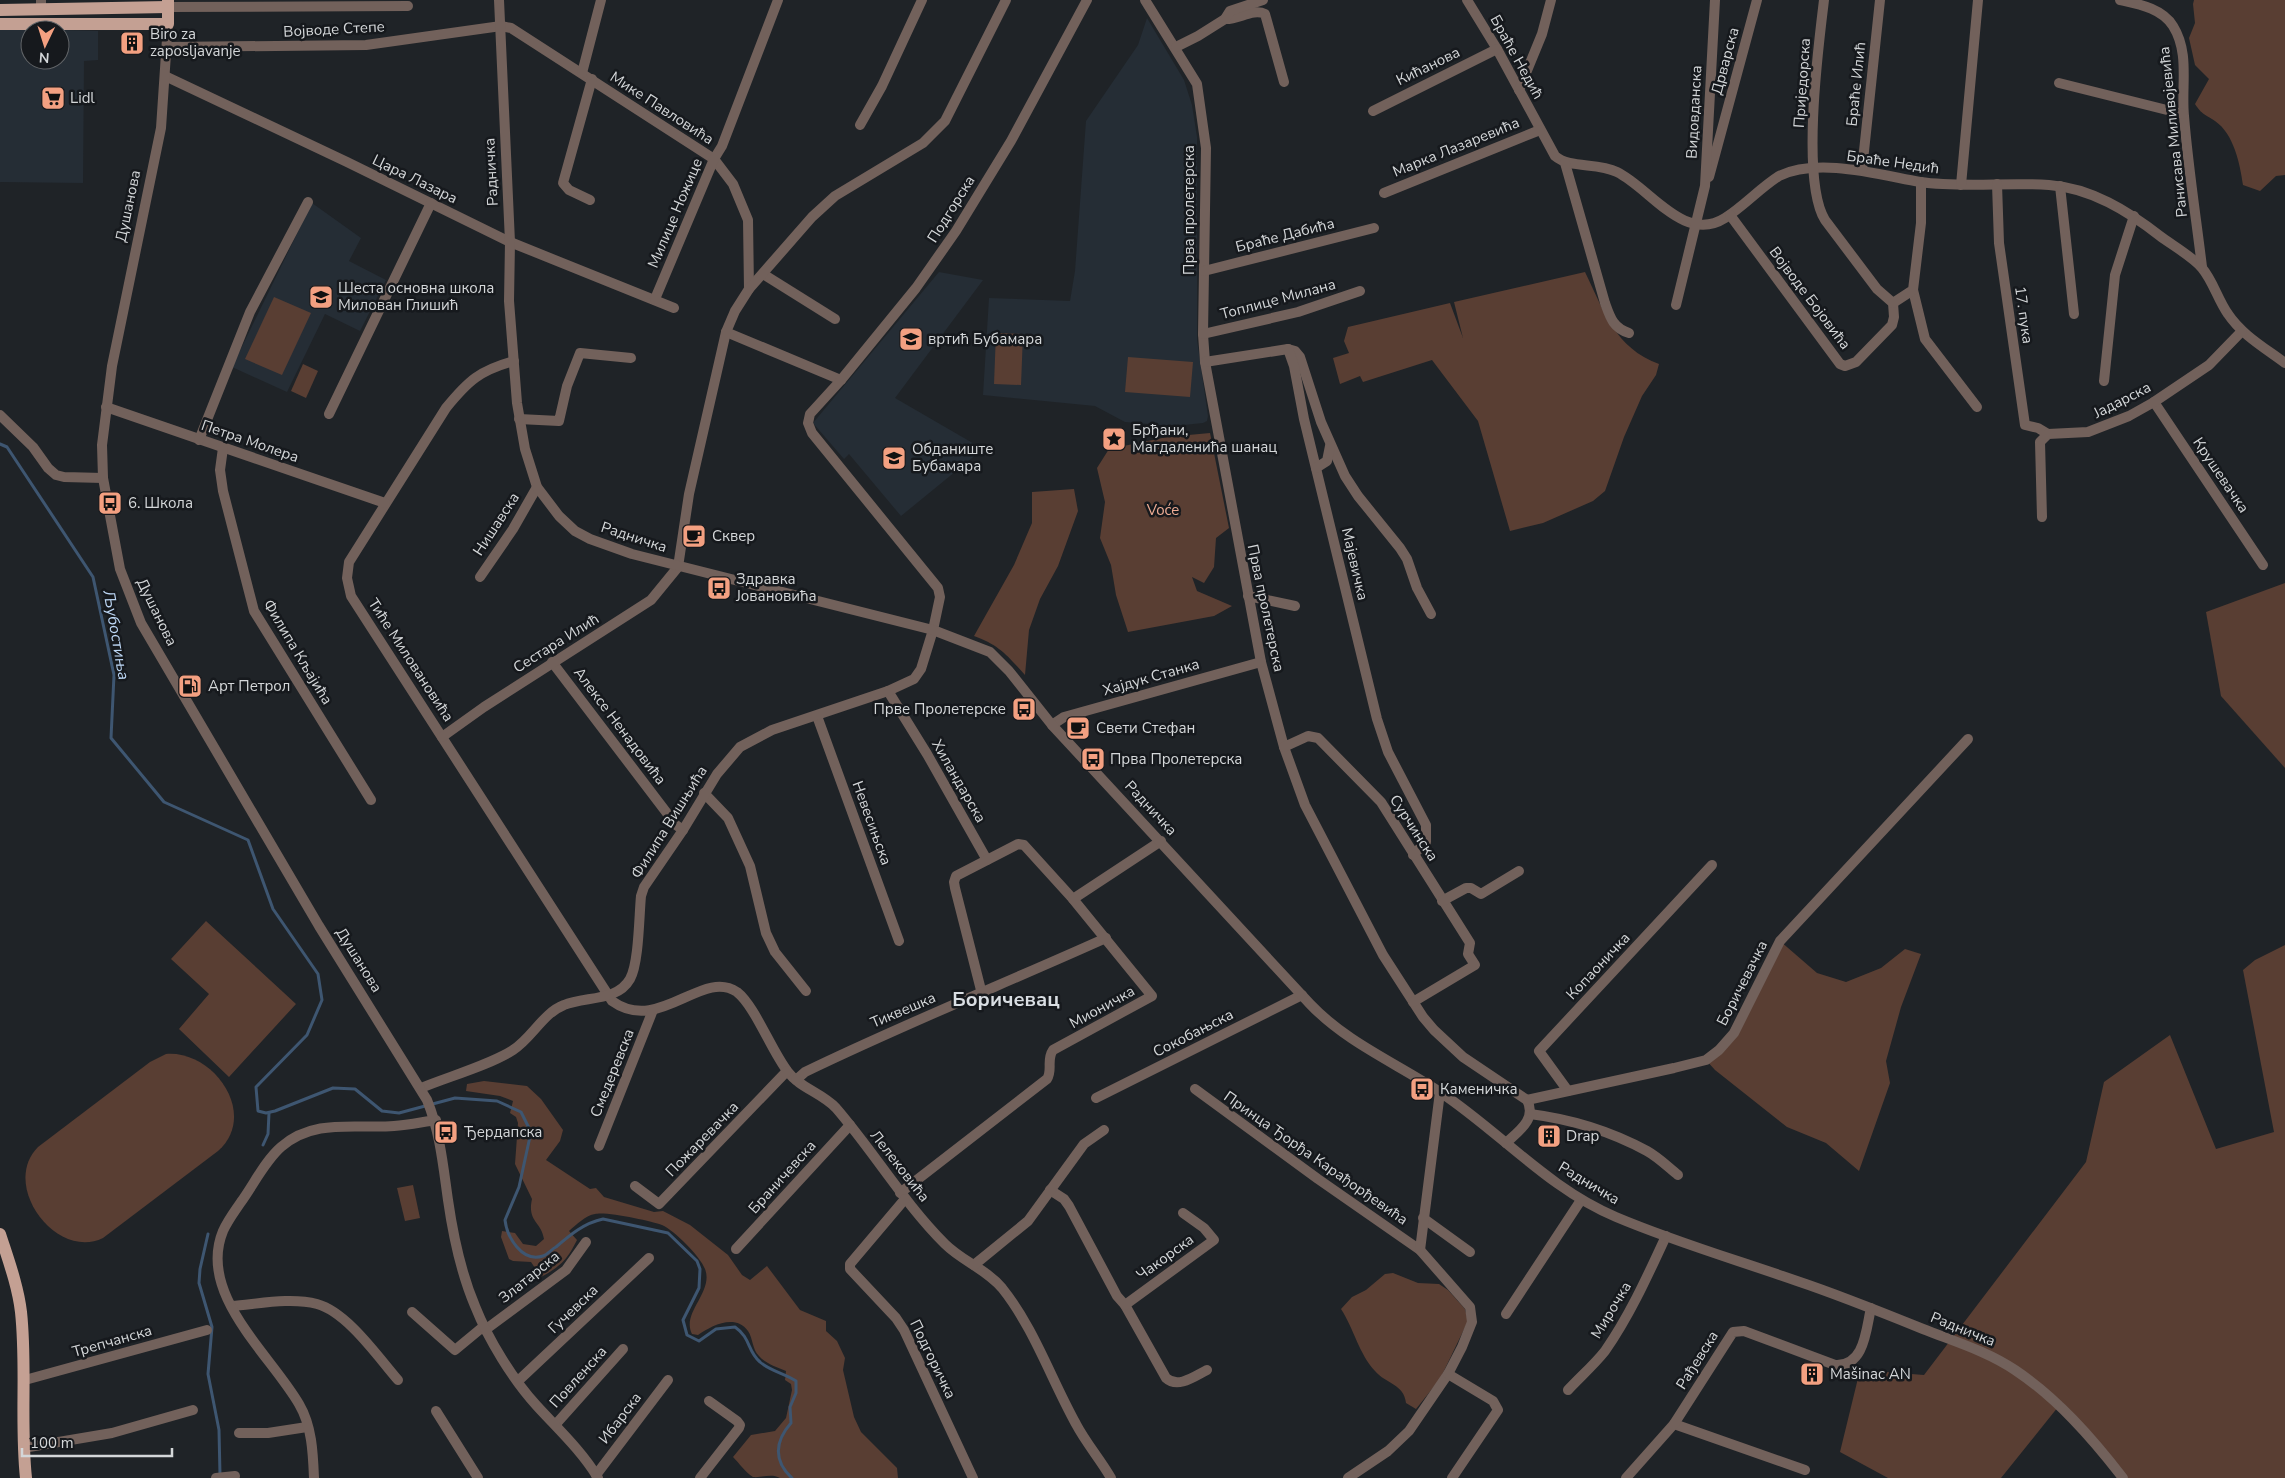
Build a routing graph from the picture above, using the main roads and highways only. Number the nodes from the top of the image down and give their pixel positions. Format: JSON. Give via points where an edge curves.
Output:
{"nodes":[{"id":1,"x":168,"y":3,"type":"edge"},
{"id":2,"x":41,"y":5,"type":"edge"},
{"id":3,"x":0,"y":10,"type":"edge"},
{"id":4,"x":0,"y":24,"type":"edge"},
{"id":5,"x":0,"y":1234,"type":"edge"},
{"id":6,"x":26,"y":1478,"type":"edge"}],
"edges":[{"from":1,"to":2,"type":"main road"},
{"from":1,"to":4,"type":"main road","name":"Душанова","via":[[168,24]]},
{"from":2,"to":3,"type":"main road"},
{"from":5,"to":6,"type":"main road","via":[[21,1311]]}]}
